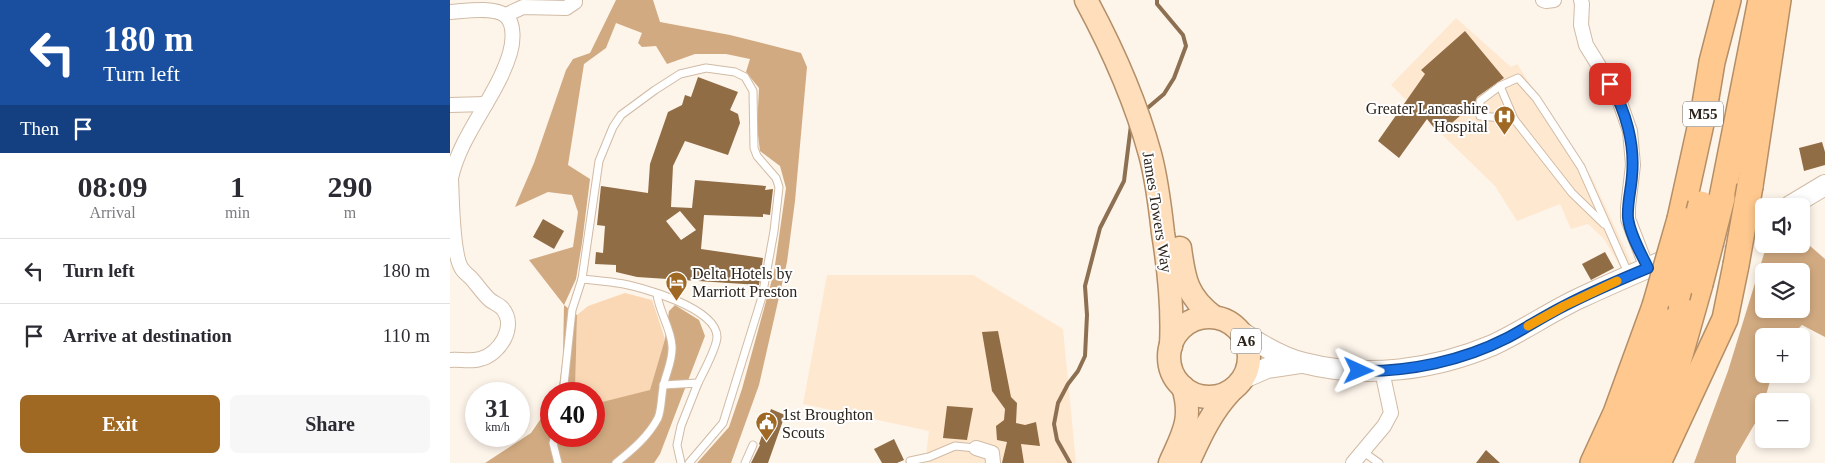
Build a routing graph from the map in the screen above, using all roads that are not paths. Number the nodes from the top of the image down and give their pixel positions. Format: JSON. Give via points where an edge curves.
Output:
{"nodes":[{"id":1,"x":575,"y":0,"type":"edge"},
{"id":2,"x":1086,"y":0,"type":"edge"},
{"id":3,"x":1104,"y":0,"type":"edge"},
{"id":4,"x":1543,"y":0,"type":"edge"},
{"id":5,"x":1554,"y":0,"type":"edge"},
{"id":6,"x":1581,"y":0,"type":"edge"},
{"id":7,"x":1761,"y":0,"type":"edge"},
{"id":8,"x":1778,"y":0,"type":"edge"},
{"id":9,"x":1727,"y":5,"type":"edge"},
{"id":10,"x":450,"y":12,"type":"edge"},
{"id":11,"x":506,"y":15,"type":"junction"},
{"id":12,"x":1500,"y":86,"type":"junction"},
{"id":13,"x":486,"y":104,"type":"junction"},
{"id":14,"x":450,"y":105,"type":"edge"},
{"id":15,"x":1514,"y":119,"type":"junction"},
{"id":16,"x":451,"y":178,"type":"edge"},
{"id":17,"x":1825,"y":185,"type":"edge"},
{"id":18,"x":1803,"y":198,"type":"edge"},
{"id":19,"x":1711,"y":201,"type":"junction"},
{"id":20,"x":1755,"y":222,"type":"edge"},
{"id":21,"x":1608,"y":227,"type":"junction"},
{"id":22,"x":1648,"y":268,"type":"junction"},
{"id":23,"x":455,"y":271,"type":"edge"},
{"id":24,"x":1629,"y":276,"type":"junction"},
{"id":25,"x":582,"y":279,"type":"junction"},
{"id":26,"x":657,"y":294,"type":"junction"},
{"id":27,"x":1666,"y":302,"type":"junction"},
{"id":28,"x":1214,"y":316,"type":"junction"},
{"id":29,"x":1243,"y":334,"type":"junction"},
{"id":30,"x":1171,"y":346,"type":"junction"},
{"id":31,"x":1713,"y":347,"type":"junction"},
{"id":32,"x":450,"y":360,"type":"edge"},
{"id":33,"x":1302,"y":363,"type":"junction"},
{"id":34,"x":1382,"y":371,"type":"junction"},
{"id":35,"x":564,"y":382,"type":"edge"},
{"id":36,"x":698,"y":383,"type":"junction"},
{"id":37,"x":1237,"y":384,"type":"junction"},
{"id":38,"x":663,"y":385,"type":"junction"},
{"id":39,"x":1182,"y":387,"type":"junction"},
{"id":40,"x":753,"y":446,"type":"dead end"},
{"id":41,"x":555,"y":447,"type":"edge"},
{"id":42,"x":976,"y":448,"type":"joint"},
{"id":43,"x":1362,"y":451,"type":"junction"},
{"id":44,"x":910,"y":461,"type":"dead end"},
{"id":45,"x":558,"y":463,"type":"edge"},
{"id":46,"x":616,"y":463,"type":"edge"},
{"id":47,"x":681,"y":463,"type":"edge"},
{"id":48,"x":689,"y":463,"type":"edge"},
{"id":49,"x":745,"y":463,"type":"edge"},
{"id":50,"x":993,"y":463,"type":"edge"},
{"id":51,"x":1170,"y":463,"type":"edge"},
{"id":52,"x":1188,"y":463,"type":"edge"},
{"id":53,"x":1353,"y":463,"type":"edge"},
{"id":54,"x":1379,"y":463,"type":"edge"},
{"id":55,"x":1593,"y":463,"type":"edge"},
{"id":56,"x":1617,"y":463,"type":"edge"},
{"id":57,"x":1638,"y":463,"type":"edge"},
{"id":58,"x":1658,"y":463,"type":"edge"},
{"id":59,"x":1676,"y":463,"type":"edge"}],
"edges":[{"from":1,"to":11,"type":"street","via":[[566,8],[522,7]]},
{"from":2,"to":30,"type":"main road","name":"James Towers Way","via":[[1115,55],[1150,154],[1168,267]]},
{"from":3,"to":28,"type":"main road","name":"James Towers Way","number":"A6","via":[[1142,85],[1158,133],[1172,188],[1187,285],[1197,302]]},
{"from":4,"to":5,"type":"street"},
{"from":6,"to":22,"type":"street","via":[[1581,25],[1586,45],[1618,97],[1630,131],[1633,165],[1628,219]]},
{"from":7,"to":19,"type":"highway","number":"M55"},
{"from":8,"to":31,"type":"highway","bridge":true,"via":[[1736,265],[1725,319]]},
{"from":9,"to":19,"type":"highway","number":"M55"},
{"from":9,"to":27,"type":"highway","number":"M55","bridge":true,"via":[[1712,62]]},
{"from":10,"to":11,"type":"street","via":[[489,10]]},
{"from":11,"to":13,"type":"street","via":[[511,23],[511,51]]},
{"from":12,"to":15,"type":"lane"},
{"from":12,"to":15,"type":"lane","via":[[1480,101],[1480,116]]},
{"from":12,"to":21,"type":"lane","via":[[1518,78],[1536,98],[1581,167]]},
{"from":13,"to":14,"type":"street"},
{"from":13,"to":16,"type":"street","via":[[462,148]]},
{"from":15,"to":21,"type":"lane","via":[[1572,193]]},
{"from":16,"to":23,"type":"street"},
{"from":17,"to":18,"type":"street"},
{"from":19,"to":27,"type":"highway","number":"M55","bridge":true},
{"from":19,"to":57,"type":"highway","number":"M55","bridge":true,"via":[[1700,284],[1676,369]]},
{"from":20,"to":22,"type":"street"},
{"from":21,"to":24,"type":"lane"},
{"from":22,"to":24,"type":"street"},
{"from":23,"to":32,"type":"street","via":[[502,308],[508,324],[503,341],[491,355],[472,361]]},
{"from":24,"to":34,"type":"street","via":[[1485,348],[1429,365]]},
{"from":25,"to":26,"type":"lane","via":[[643,288]]},
{"from":25,"to":35,"type":"lane","via":[[572,310]]},
{"from":25,"to":48,"type":"lane","via":[[599,161],[621,115],[680,74],[706,68],[735,72],[745,77],[753,91],[754,148],[779,187],[774,232],[762,297],[723,423]]},
{"from":26,"to":36,"type":"lane","via":[[703,314],[716,330],[718,338]]},
{"from":26,"to":38,"type":"lane","via":[[672,346],[671,362]]},
{"from":27,"to":55,"type":"highway","number":"M55"},
{"from":27,"to":56,"type":"highway","number":"M55","via":[[1666,335]]},
{"from":28,"to":29,"type":"main road","number":"A6","via":[[1230,322]]},
{"from":28,"to":30,"type":"main road","number":"A6","via":[[1192,320],[1175,335]]},
{"from":29,"to":33,"type":"street"},
{"from":29,"to":37,"type":"main road","number":"A6","via":[[1250,356],[1248,367]]},
{"from":30,"to":39,"type":"main road","via":[[1172,372]]},
{"from":31,"to":58,"type":"highway"},
{"from":31,"to":59,"type":"highway","via":[[1703,390]]},
{"from":33,"to":34,"type":"street"},
{"from":33,"to":37,"type":"street","via":[[1267,368]]},
{"from":34,"to":43,"type":"street","via":[[1391,413]]},
{"from":36,"to":38,"type":"lane"},
{"from":36,"to":47,"type":"lane","via":[[681,426],[677,445]]},
{"from":37,"to":39,"type":"main road","via":[[1219,396],[1206,397]]},
{"from":37,"to":52,"type":"main road","number":"A6","via":[[1207,423]]},
{"from":38,"to":46,"type":"lane","via":[[658,417],[639,445]]},
{"from":39,"to":51,"type":"main road","via":[[1188,414]]},
{"from":40,"to":49,"type":"lane"},
{"from":41,"to":45,"type":"lane"},
{"from":42,"to":44,"type":"lane","via":[[955,446]]},
{"from":42,"to":50,"type":"street","via":[[992,453]]},
{"from":43,"to":53,"type":"street"},
{"from":43,"to":54,"type":"lane"}]}
